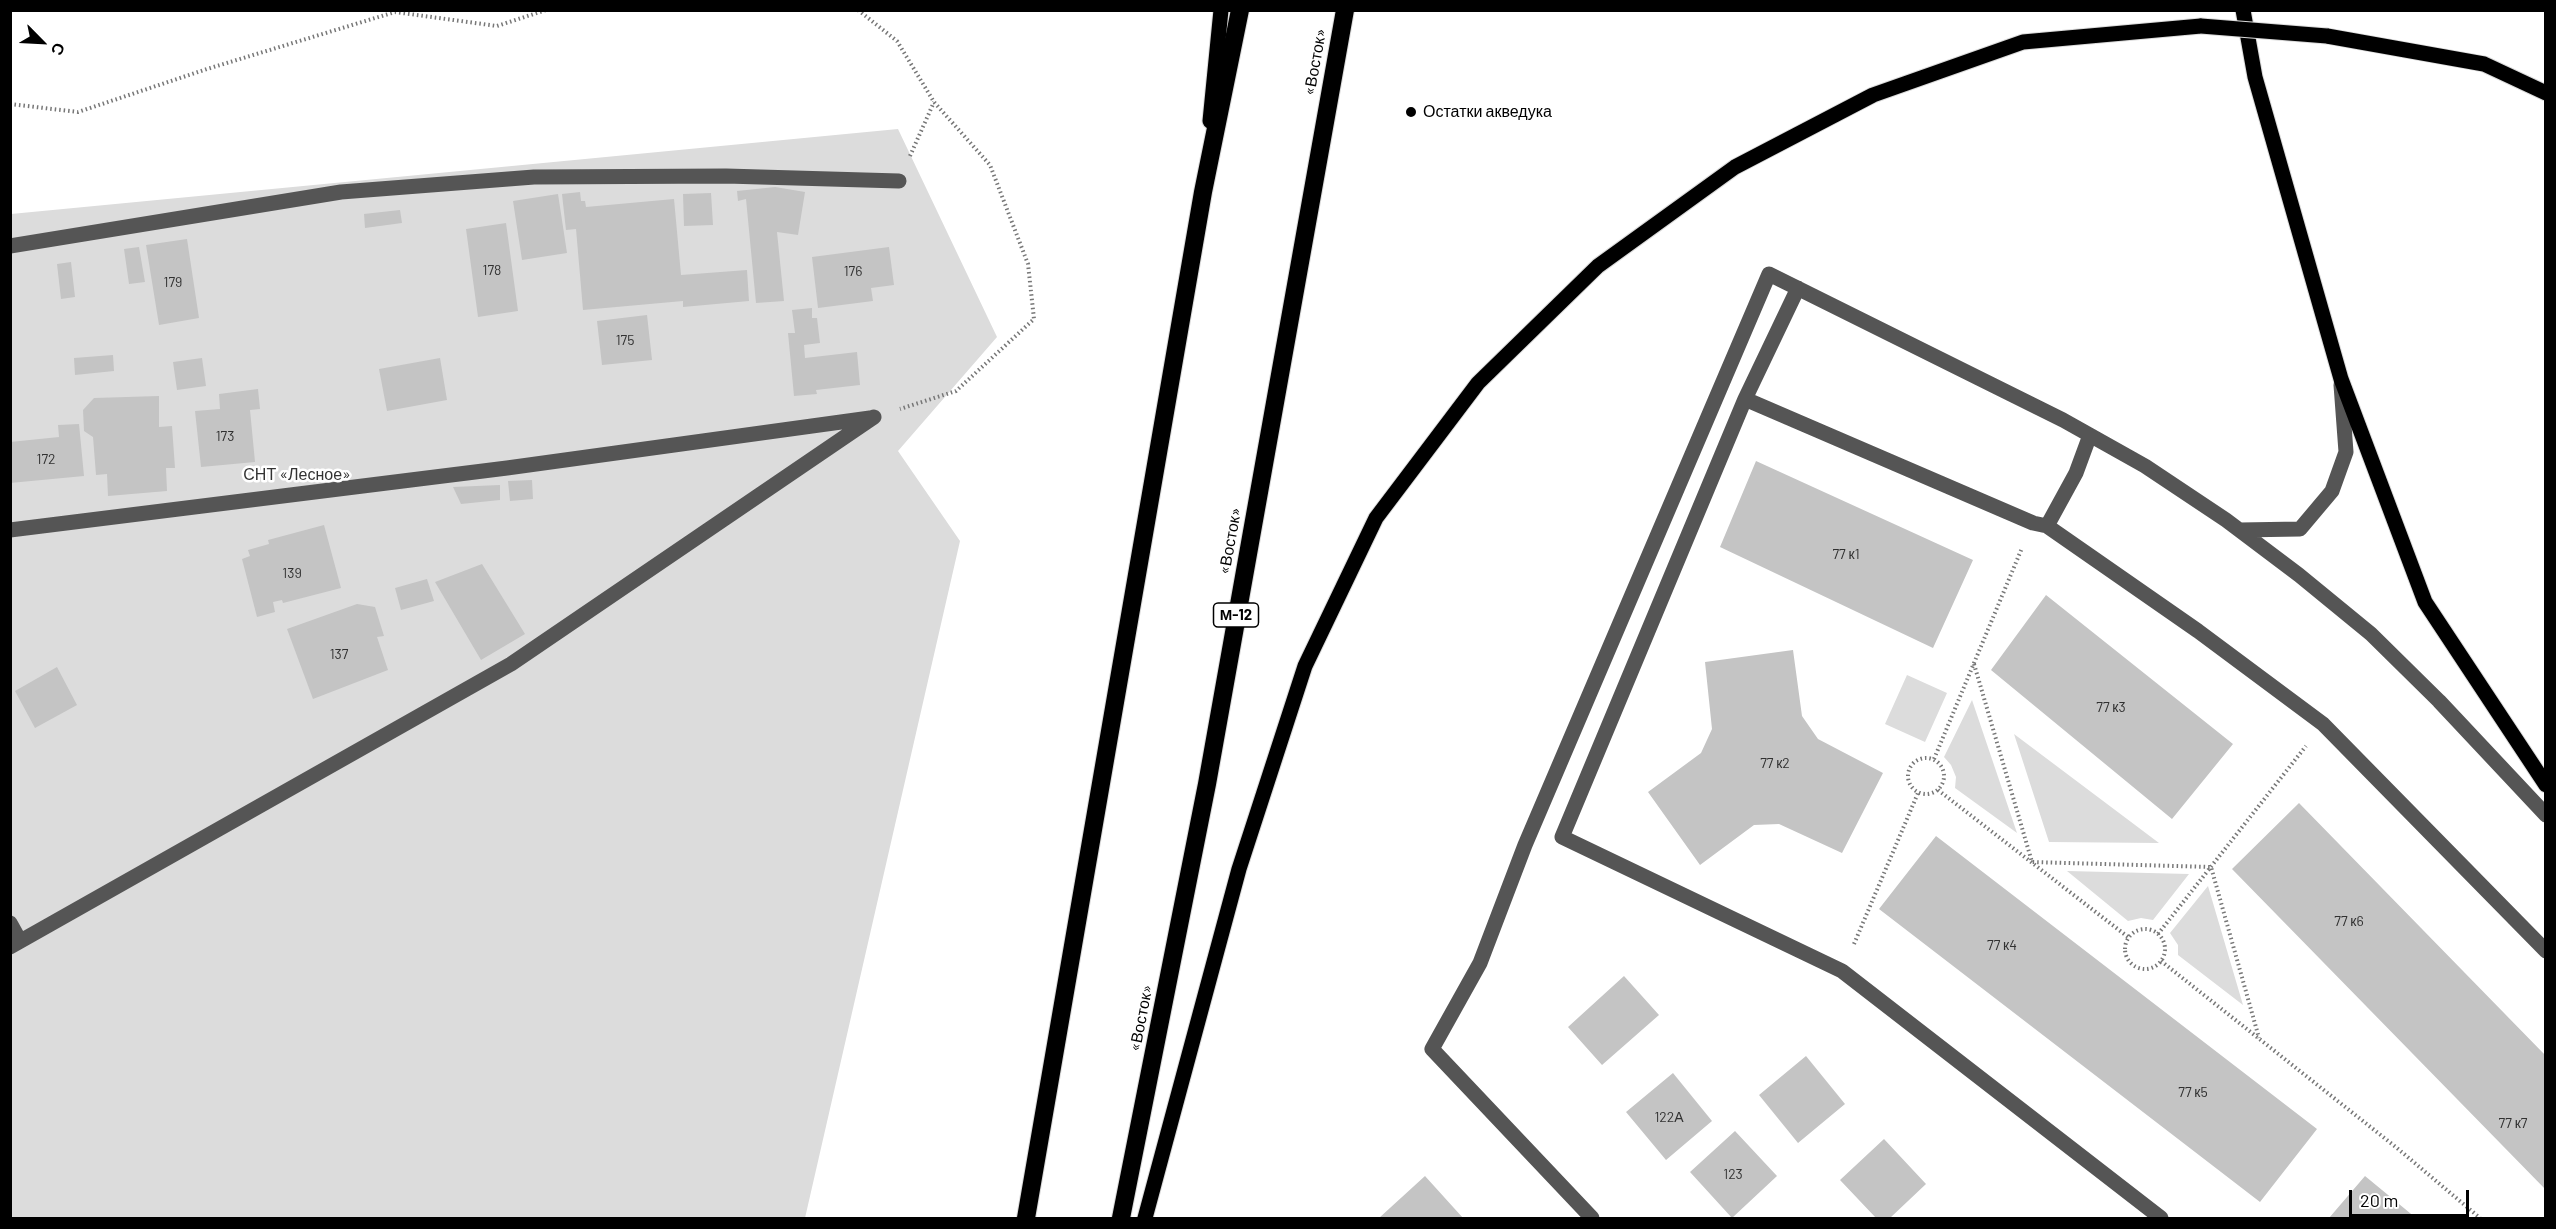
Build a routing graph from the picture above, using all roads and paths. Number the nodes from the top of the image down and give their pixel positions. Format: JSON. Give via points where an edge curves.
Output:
{"nodes":[{"id":1,"x":546,"y":10,"type":"edge"},
{"id":2,"x":858,"y":10,"type":"edge"},
{"id":3,"x":1221,"y":10,"type":"edge"},
{"id":4,"x":1240,"y":10,"type":"edge"},
{"id":5,"x":1345,"y":10,"type":"edge"},
{"id":6,"x":2242,"y":10,"type":"edge"},
{"id":7,"x":2546,"y":93,"type":"edge"},
{"id":8,"x":934,"y":102,"type":"junction"},
{"id":9,"x":10,"y":104,"type":"edge"},
{"id":10,"x":899,"y":181,"type":"joint"},
{"id":11,"x":1203,"y":192,"type":"junction"},
{"id":12,"x":10,"y":246,"type":"edge"},
{"id":13,"x":1798,"y":288,"type":"junction"},
{"id":14,"x":2341,"y":379,"type":"junction"},
{"id":15,"x":1745,"y":399,"type":"junction"},
{"id":16,"x":874,"y":417,"type":"junction"},
{"id":17,"x":2090,"y":435,"type":"junction"},
{"id":18,"x":2040,"y":524,"type":"junction"},
{"id":19,"x":10,"y":530,"type":"edge"},
{"id":20,"x":2240,"y":530,"type":"junction"},
{"id":21,"x":1974,"y":664,"type":"junction"},
{"id":22,"x":2323,"y":724,"type":"junction"},
{"id":23,"x":1934,"y":759,"type":"junction"},
{"id":24,"x":2546,"y":785,"type":"edge"},
{"id":25,"x":1938,"y":790,"type":"junction"},
{"id":26,"x":1918,"y":793,"type":"junction"},
{"id":27,"x":2546,"y":815,"type":"edge"},
{"id":28,"x":2032,"y":862,"type":"junction"},
{"id":29,"x":2211,"y":867,"type":"junction"},
{"id":30,"x":10,"y":923,"type":"edge"},
{"id":31,"x":2158,"y":934,"type":"junction"},
{"id":32,"x":2128,"y":937,"type":"junction"},
{"id":33,"x":15,"y":944,"type":"edge"},
{"id":34,"x":2546,"y":951,"type":"edge"},
{"id":35,"x":2161,"y":961,"type":"junction"},
{"id":36,"x":1842,"y":971,"type":"junction"},
{"id":37,"x":2259,"y":1038,"type":"junction"},
{"id":38,"x":1026,"y":1218,"type":"edge"},
{"id":39,"x":1122,"y":1218,"type":"edge"},
{"id":40,"x":1145,"y":1218,"type":"edge"},
{"id":41,"x":1592,"y":1218,"type":"edge"},
{"id":42,"x":2161,"y":1218,"type":"edge"},
{"id":43,"x":2480,"y":1218,"type":"edge"}],
"edges":[{"from":1,"to":9,"type":"path","via":[[497,26],[395,12],[78,112]]},
{"from":2,"to":8,"type":"path","via":[[897,41]]},
{"from":3,"to":11,"type":"main road"},
{"from":4,"to":11,"type":"highway"},
{"from":5,"to":39,"type":"highway","name":"«Восток»","number":"М-12","via":[[1207,784]]},
{"from":6,"to":14,"type":"main road","via":[[2255,77]]},
{"from":7,"to":40,"type":"main road","bridge":true,"via":[[2484,64],[2328,36],[2201,26],[2023,42],[1873,95],[1735,167],[1607,259],[1478,383],[1376,518],[1305,666],[1239,869]]},
{"from":8,"to":10,"type":"path"},
{"from":8,"to":16,"type":"path","via":[[990,165],[1028,264],[1034,319],[956,391]]},
{"from":10,"to":12,"type":"street","via":[[726,176],[534,177],[341,192]]},
{"from":11,"to":38,"type":"highway"},
{"from":13,"to":15,"type":"street"},
{"from":13,"to":17,"type":"street"},
{"from":13,"to":41,"type":"street","via":[[1769,274],[1525,845],[1480,963],[1432,1049]]},
{"from":14,"to":20,"type":"street","via":[[2346,452],[2332,491],[2300,529]]},
{"from":14,"to":24,"type":"main road","via":[[2425,602]]},
{"from":15,"to":18,"type":"street"},
{"from":15,"to":36,"type":"street","via":[[1562,837]]},
{"from":16,"to":19,"type":"street"},
{"from":16,"to":33,"type":"street","via":[[511,664]]},
{"from":17,"to":18,"type":"street","via":[[2076,473]]},
{"from":17,"to":20,"type":"street","via":[[2145,466]]},
{"from":18,"to":21,"type":"path"},
{"from":18,"to":22,"type":"street","via":[[2198,631]]},
{"from":20,"to":27,"type":"street","via":[[2371,634]]},
{"from":21,"to":23,"type":"path"},
{"from":21,"to":28,"type":"path"},
{"from":22,"to":29,"type":"path"},
{"from":22,"to":34,"type":"street"},
{"from":23,"to":25,"type":"path","via":[[1944,777]]},
{"from":23,"to":26,"type":"path","via":[[1919,759],[1908,768],[1908,782]]},
{"from":25,"to":26,"type":"path","via":[[1925,795]]},
{"from":25,"to":28,"type":"path"},
{"from":26,"to":36,"type":"path"},
{"from":28,"to":29,"type":"path"},
{"from":28,"to":32,"type":"path"},
{"from":29,"to":31,"type":"path"},
{"from":29,"to":37,"type":"path"},
{"from":30,"to":33,"type":"street"},
{"from":31,"to":32,"type":"path","via":[[2141,928]]},
{"from":31,"to":35,"type":"path","via":[[2164,945]]},
{"from":32,"to":35,"type":"path","via":[[2124,952],[2132,965],[2147,969]]},
{"from":35,"to":37,"type":"path"},
{"from":36,"to":42,"type":"street"},
{"from":37,"to":43,"type":"path"}]}
